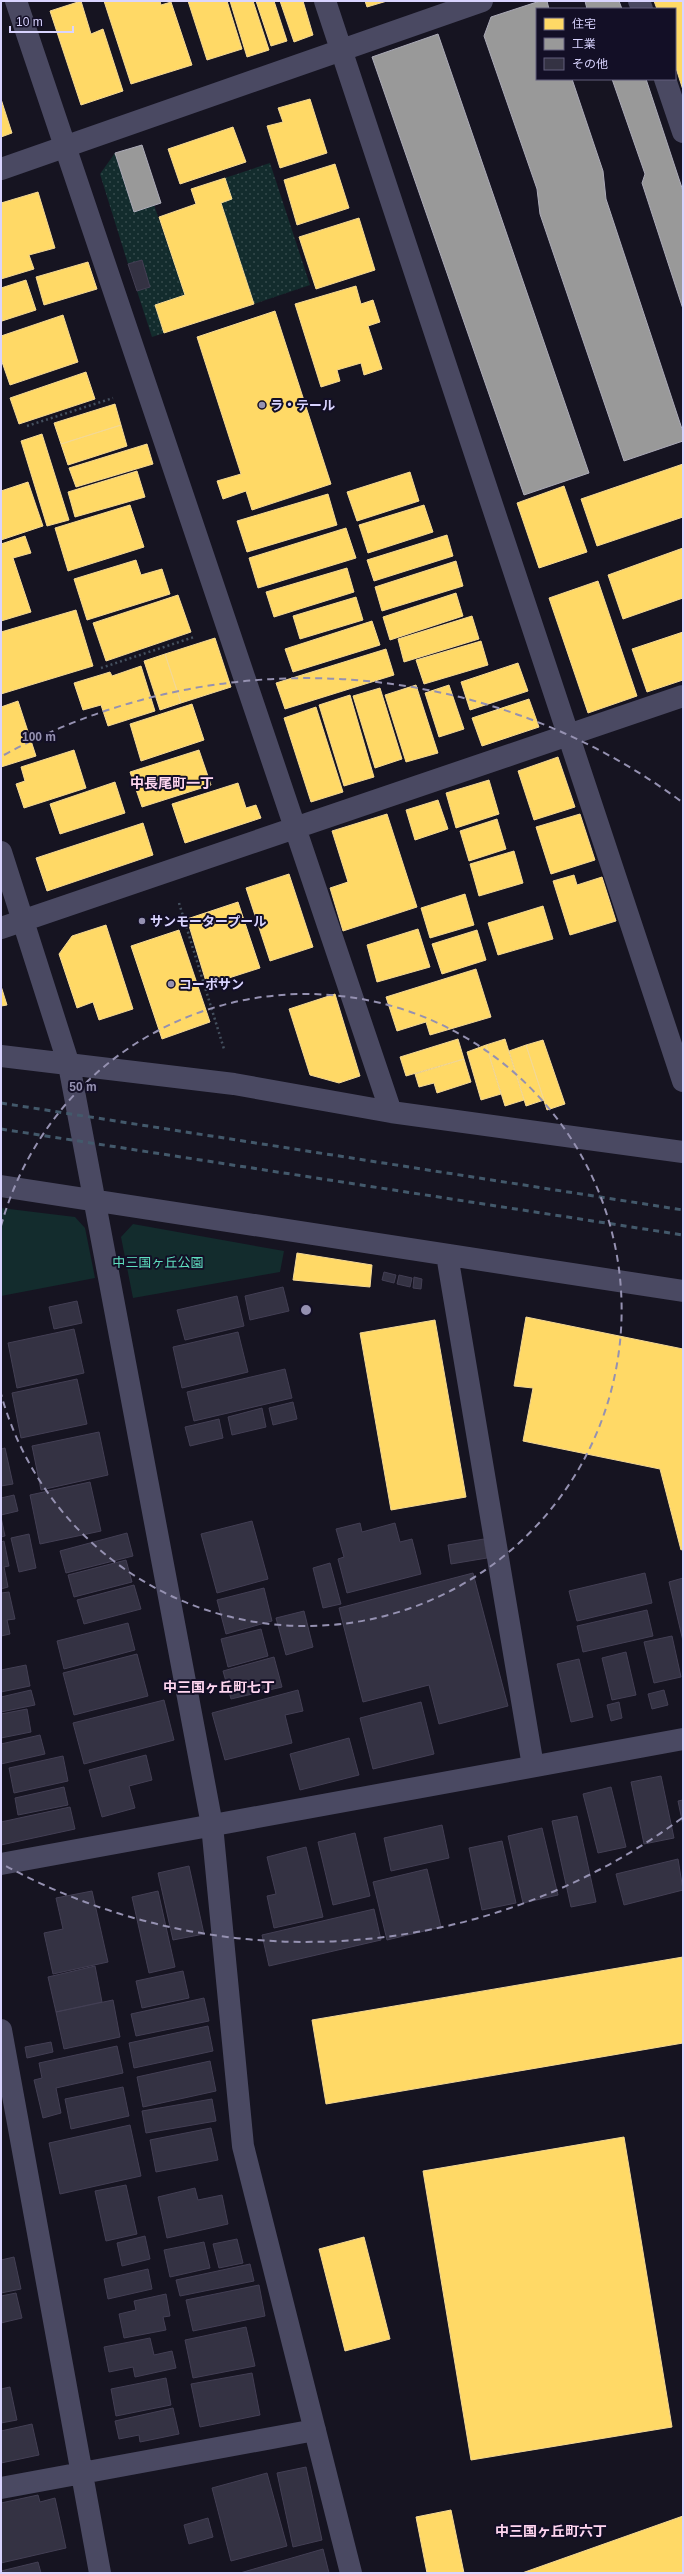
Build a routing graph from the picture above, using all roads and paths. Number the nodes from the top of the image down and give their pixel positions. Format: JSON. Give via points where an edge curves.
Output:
{"nodes":[{"id":1,"x":16,"y":1,"type":"edge"},
{"id":2,"x":325,"y":1,"type":"edge"},
{"id":3,"x":482,"y":1,"type":"edge"},
{"id":4,"x":341,"y":50,"type":"junction"},
{"id":5,"x":665,"y":80,"type":"edge"},
{"id":6,"x":683,"y":132,"type":"edge"},
{"id":7,"x":66,"y":148,"type":"junction"},
{"id":8,"x":1,"y":169,"type":"edge"},
{"id":9,"x":146,"y":387,"type":"junction"},
{"id":10,"x":27,"y":426,"type":"dead end"},
{"id":11,"x":227,"y":626,"type":"junction"},
{"id":12,"x":100,"y":668,"type":"dead end"},
{"id":13,"x":683,"y":696,"type":"edge"},
{"id":14,"x":568,"y":734,"type":"junction"},
{"id":15,"x":295,"y":827,"type":"junction"},
{"id":16,"x":1,"y":852,"type":"edge"},
{"id":17,"x":169,"y":870,"type":"junction"},
{"id":18,"x":25,"y":920,"type":"junction"},
{"id":19,"x":1,"y":928,"type":"edge"},
{"id":20,"x":1,"y":1056,"type":"edge"},
{"id":21,"x":69,"y":1065,"type":"junction"},
{"id":22,"x":683,"y":1081,"type":"edge"},
{"id":23,"x":234,"y":1084,"type":"junction"},
{"id":24,"x":391,"y":1112,"type":"junction"},
{"id":25,"x":683,"y":1152,"type":"edge"},
{"id":26,"x":1,"y":1186,"type":"edge"},
{"id":27,"x":96,"y":1199,"type":"junction"},
{"id":28,"x":447,"y":1255,"type":"junction"},
{"id":29,"x":683,"y":1291,"type":"edge"},
{"id":30,"x":683,"y":1739,"type":"edge"},
{"id":31,"x":533,"y":1766,"type":"junction"},
{"id":32,"x":212,"y":1825,"type":"junction"},
{"id":33,"x":1,"y":1864,"type":"edge"},
{"id":34,"x":1,"y":2030,"type":"edge"},
{"id":35,"x":315,"y":2430,"type":"junction"},
{"id":36,"x":82,"y":2474,"type":"junction"},
{"id":37,"x":1,"y":2488,"type":"edge"},
{"id":38,"x":100,"y":2573,"type":"edge"},
{"id":39,"x":351,"y":2573,"type":"edge"}],
"edges":[{"from":1,"to":7,"type":"street"},
{"from":2,"to":4,"type":"street"},
{"from":3,"to":4,"type":"street"},
{"from":4,"to":7,"type":"street"},
{"from":4,"to":14,"type":"street"},
{"from":5,"to":6,"type":"street"},
{"from":7,"to":8,"type":"street"},
{"from":7,"to":9,"type":"street"},
{"from":9,"to":10,"type":"path"},
{"from":9,"to":11,"type":"street"},
{"from":11,"to":12,"type":"path"},
{"from":11,"to":15,"type":"street"},
{"from":13,"to":14,"type":"street"},
{"from":14,"to":15,"type":"street"},
{"from":14,"to":22,"type":"street"},
{"from":15,"to":17,"type":"street"},
{"from":15,"to":24,"type":"street"},
{"from":16,"to":18,"type":"street"},
{"from":17,"to":18,"type":"street"},
{"from":17,"to":23,"type":"path"},
{"from":18,"to":19,"type":"street"},
{"from":18,"to":21,"type":"street"},
{"from":20,"to":21,"type":"street"},
{"from":21,"to":23,"type":"street"},
{"from":21,"to":27,"type":"street"},
{"from":23,"to":24,"type":"street"},
{"from":24,"to":25,"type":"street"},
{"from":26,"to":27,"type":"street"},
{"from":27,"to":28,"type":"street"},
{"from":27,"to":32,"type":"street"},
{"from":28,"to":29,"type":"street"},
{"from":28,"to":31,"type":"street"},
{"from":30,"to":31,"type":"street"},
{"from":31,"to":32,"type":"street"},
{"from":32,"to":33,"type":"street"},
{"from":32,"to":35,"type":"street","via":[[243,2146]]},
{"from":34,"to":36,"type":"street"},
{"from":35,"to":36,"type":"street"},
{"from":35,"to":39,"type":"street"},
{"from":36,"to":37,"type":"street"},
{"from":36,"to":38,"type":"street"}]}
